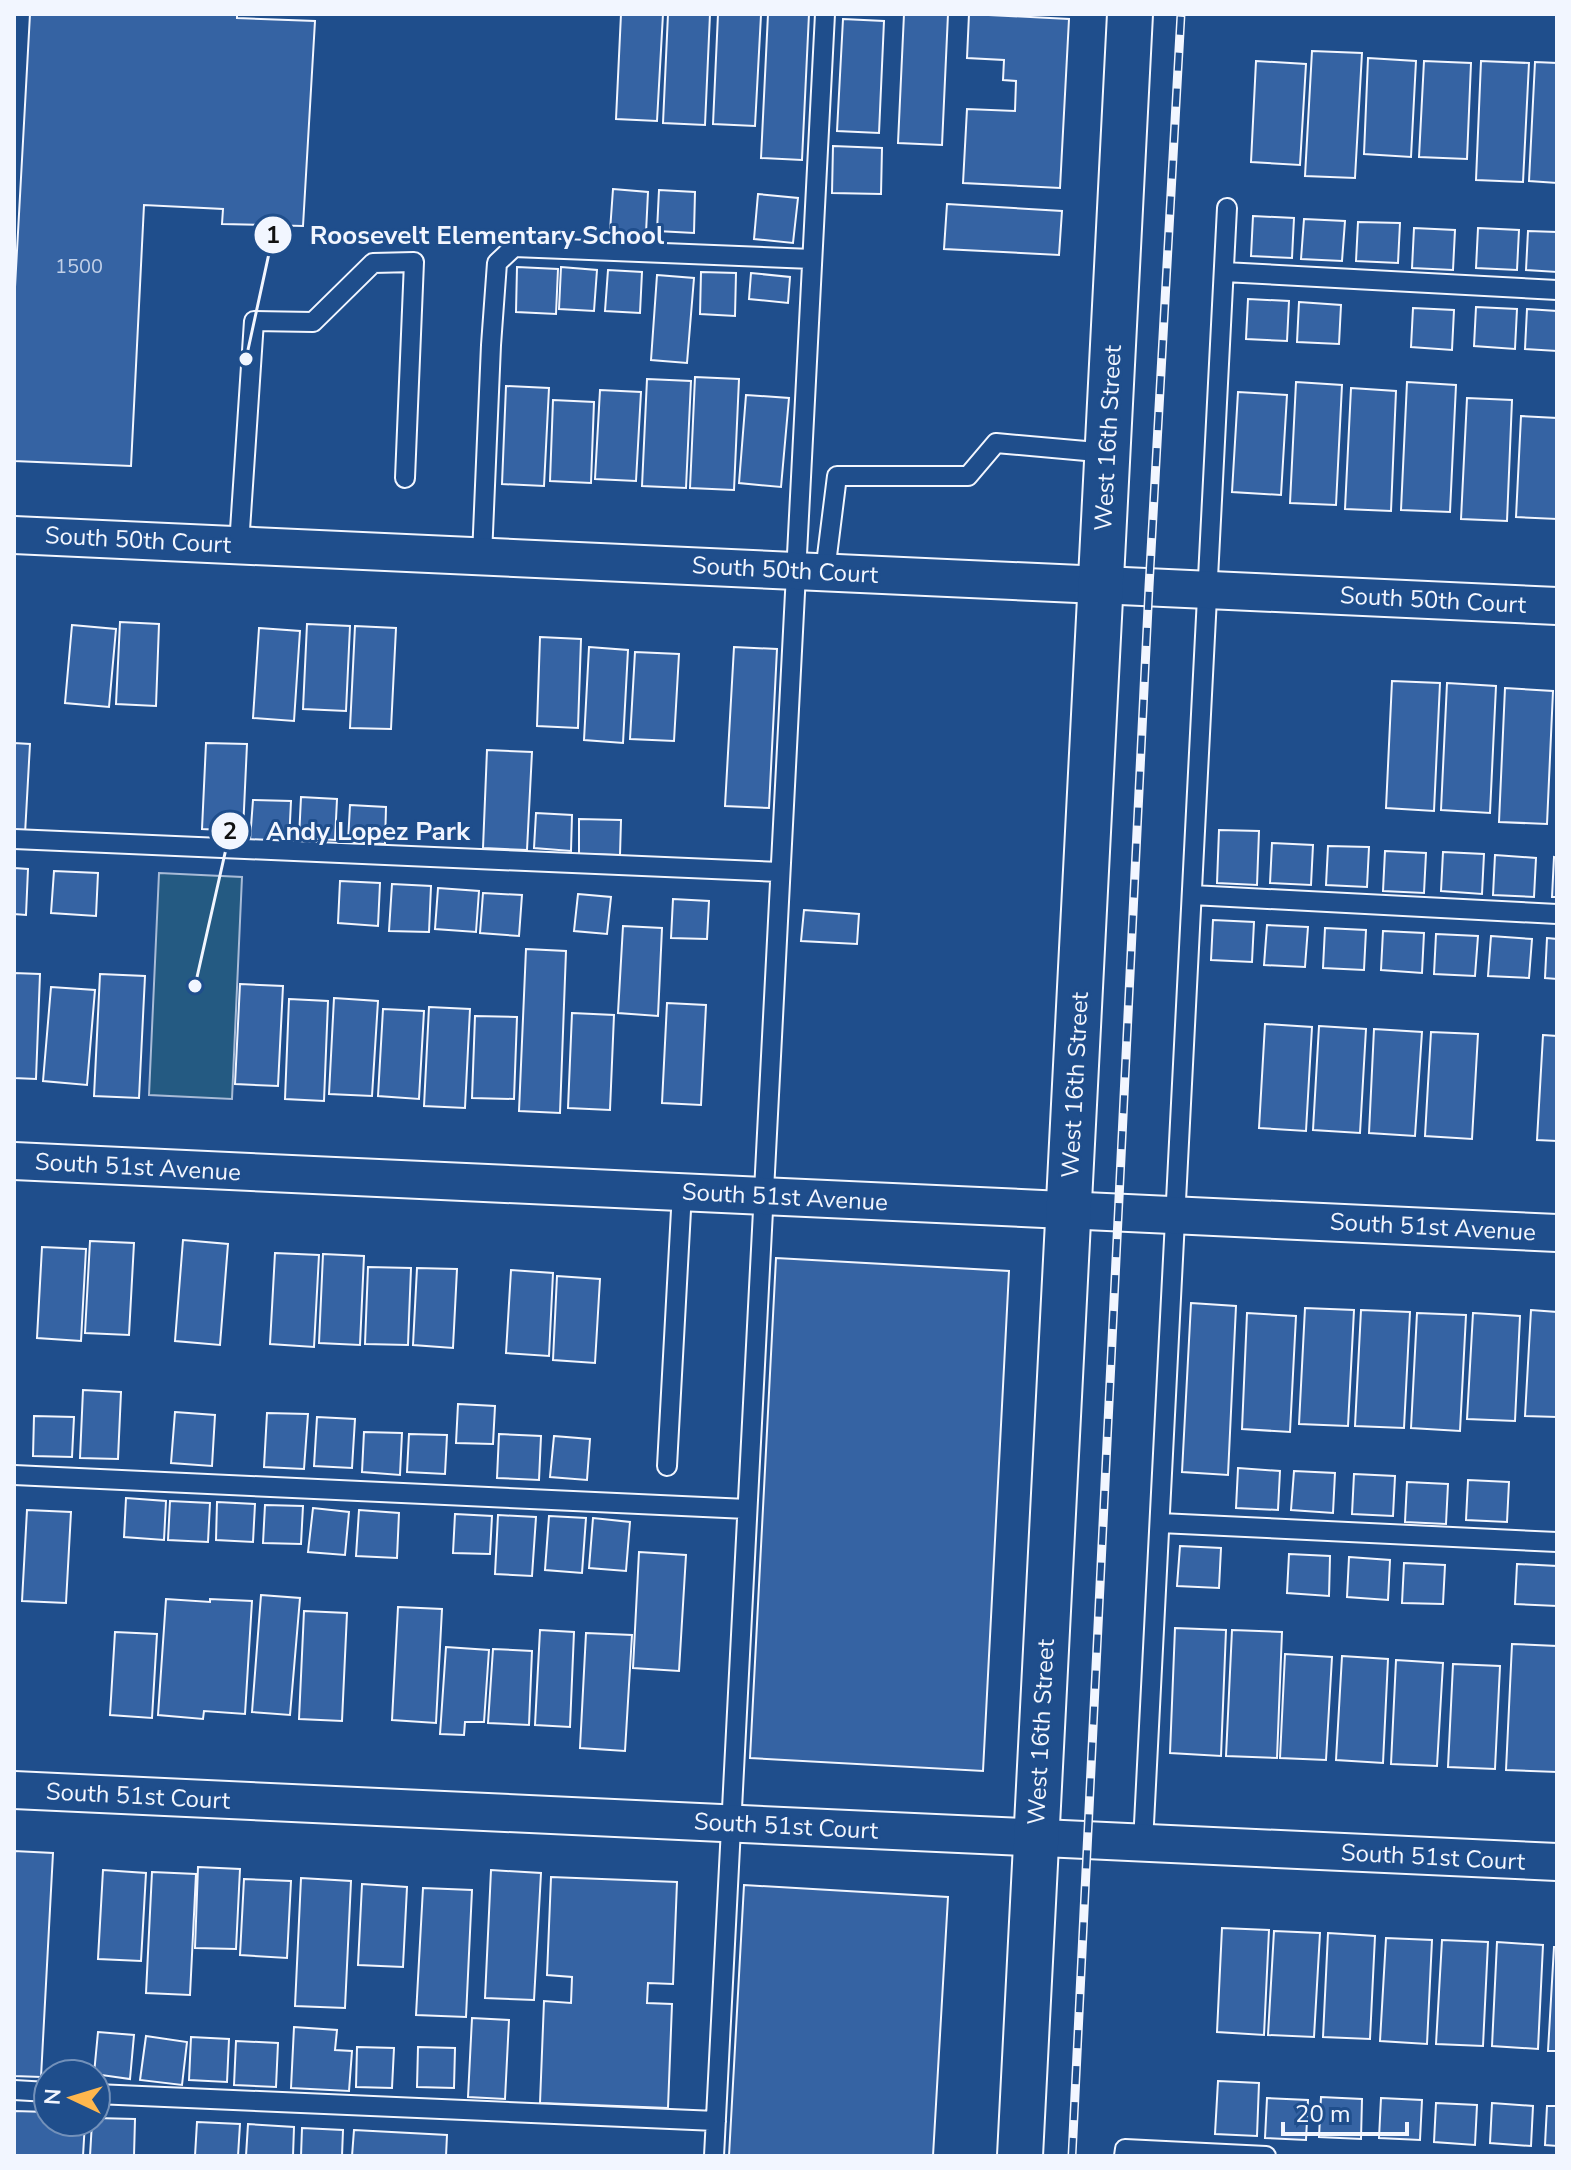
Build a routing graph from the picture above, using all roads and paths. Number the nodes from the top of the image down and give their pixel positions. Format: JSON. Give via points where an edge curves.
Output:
{"nodes":[{"id":1,"x":825,"y":14,"type":"edge"},
{"id":2,"x":1130,"y":14,"type":"edge"},
{"id":3,"x":1227,"y":208,"type":"dead end"},
{"id":4,"x":812,"y":259,"type":"junction"},
{"id":5,"x":1224,"y":272,"type":"junction"},
{"id":6,"x":1557,"y":290,"type":"edge"},
{"id":7,"x":1108,"y":453,"type":"junction"},
{"id":8,"x":405,"y":478,"type":"dead end"},
{"id":9,"x":14,"y":535,"type":"edge"},
{"id":10,"x":239,"y":545,"type":"junction"},
{"id":11,"x":482,"y":556,"type":"junction"},
{"id":12,"x":810,"y":571,"type":"junction"},
{"id":13,"x":1100,"y":585,"type":"junction"},
{"id":14,"x":1208,"y":590,"type":"junction"},
{"id":15,"x":1557,"y":606,"type":"edge"},
{"id":16,"x":14,"y":839,"type":"edge"},
{"id":17,"x":780,"y":872,"type":"junction"},
{"id":18,"x":1192,"y":895,"type":"junction"},
{"id":19,"x":1557,"y":914,"type":"edge"},
{"id":20,"x":14,"y":1161,"type":"edge"},
{"id":21,"x":682,"y":1192,"type":"junction"},
{"id":22,"x":764,"y":1197,"type":"junction"},
{"id":23,"x":1068,"y":1211,"type":"junction"},
{"id":24,"x":1176,"y":1216,"type":"junction"},
{"id":25,"x":1557,"y":1233,"type":"edge"},
{"id":26,"x":667,"y":1466,"type":"dead end"},
{"id":27,"x":14,"y":1475,"type":"edge"},
{"id":28,"x":747,"y":1509,"type":"junction"},
{"id":29,"x":1160,"y":1523,"type":"junction"},
{"id":30,"x":1557,"y":1542,"type":"edge"},
{"id":31,"x":14,"y":1790,"type":"edge"},
{"id":32,"x":731,"y":1824,"type":"junction"},
{"id":33,"x":1036,"y":1838,"type":"junction"},
{"id":34,"x":1143,"y":1843,"type":"junction"},
{"id":35,"x":1557,"y":1862,"type":"edge"},
{"id":36,"x":112,"y":2095,"type":"edge"},
{"id":37,"x":716,"y":2121,"type":"junction"},
{"id":38,"x":714,"y":2156,"type":"edge"},
{"id":39,"x":1020,"y":2156,"type":"edge"},
{"id":40,"x":1124,"y":2156,"type":"edge"},
{"id":41,"x":1266,"y":2156,"type":"edge"}],
"edges":[{"from":1,"to":4,"type":"lane"},
{"from":2,"to":7,"type":"street","name":"West 16th Street"},
{"from":3,"to":5,"type":"lane"},
{"from":4,"to":11,"type":"lane","via":[[514,247],[497,263]]},
{"from":4,"to":12,"type":"lane"},
{"from":5,"to":6,"type":"lane"},
{"from":5,"to":14,"type":"lane"},
{"from":7,"to":12,"type":"lane","via":[[996,443],[968,476],[837,476]]},
{"from":7,"to":13,"type":"street","name":"West 16th Street"},
{"from":8,"to":10,"type":"lane","via":[[414,262],[373,263],[313,322],[254,321]]},
{"from":9,"to":10,"type":"street","name":"South 50th Court"},
{"from":10,"to":11,"type":"street","name":"South 50th Court"},
{"from":11,"to":12,"type":"street","name":"South 50th Court"},
{"from":12,"to":13,"type":"street","name":"South 50th Court"},
{"from":12,"to":17,"type":"lane"},
{"from":13,"to":14,"type":"street","name":"South 50th Court"},
{"from":13,"to":23,"type":"street","name":"West 16th Street"},
{"from":14,"to":15,"type":"street","name":"South 50th Court"},
{"from":14,"to":18,"type":"lane"},
{"from":16,"to":17,"type":"lane"},
{"from":17,"to":22,"type":"lane"},
{"from":18,"to":19,"type":"lane"},
{"from":18,"to":24,"type":"lane"},
{"from":20,"to":21,"type":"street","name":"South 51st Avenue"},
{"from":21,"to":22,"type":"street","name":"South 51st Avenue"},
{"from":21,"to":26,"type":"lane"},
{"from":22,"to":23,"type":"street","name":"South 51st Avenue"},
{"from":22,"to":28,"type":"lane"},
{"from":23,"to":24,"type":"street","name":"South 51st Avenue"},
{"from":23,"to":33,"type":"street","name":"West 16th Street"},
{"from":24,"to":25,"type":"street","name":"South 51st Avenue"},
{"from":24,"to":29,"type":"lane"},
{"from":27,"to":28,"type":"lane"},
{"from":28,"to":32,"type":"lane"},
{"from":29,"to":30,"type":"lane"},
{"from":29,"to":34,"type":"lane"},
{"from":31,"to":32,"type":"street","name":"South 51st Court"},
{"from":32,"to":33,"type":"street","name":"South 51st Court"},
{"from":32,"to":37,"type":"lane"},
{"from":33,"to":34,"type":"street","name":"South 51st Court"},
{"from":33,"to":39,"type":"street","name":"West 16th Street"},
{"from":34,"to":35,"type":"street","name":"South 51st Court"},
{"from":36,"to":37,"type":"lane"},
{"from":37,"to":38,"type":"lane"},
{"from":40,"to":41,"type":"lane","via":[[1125,2149]]}]}
